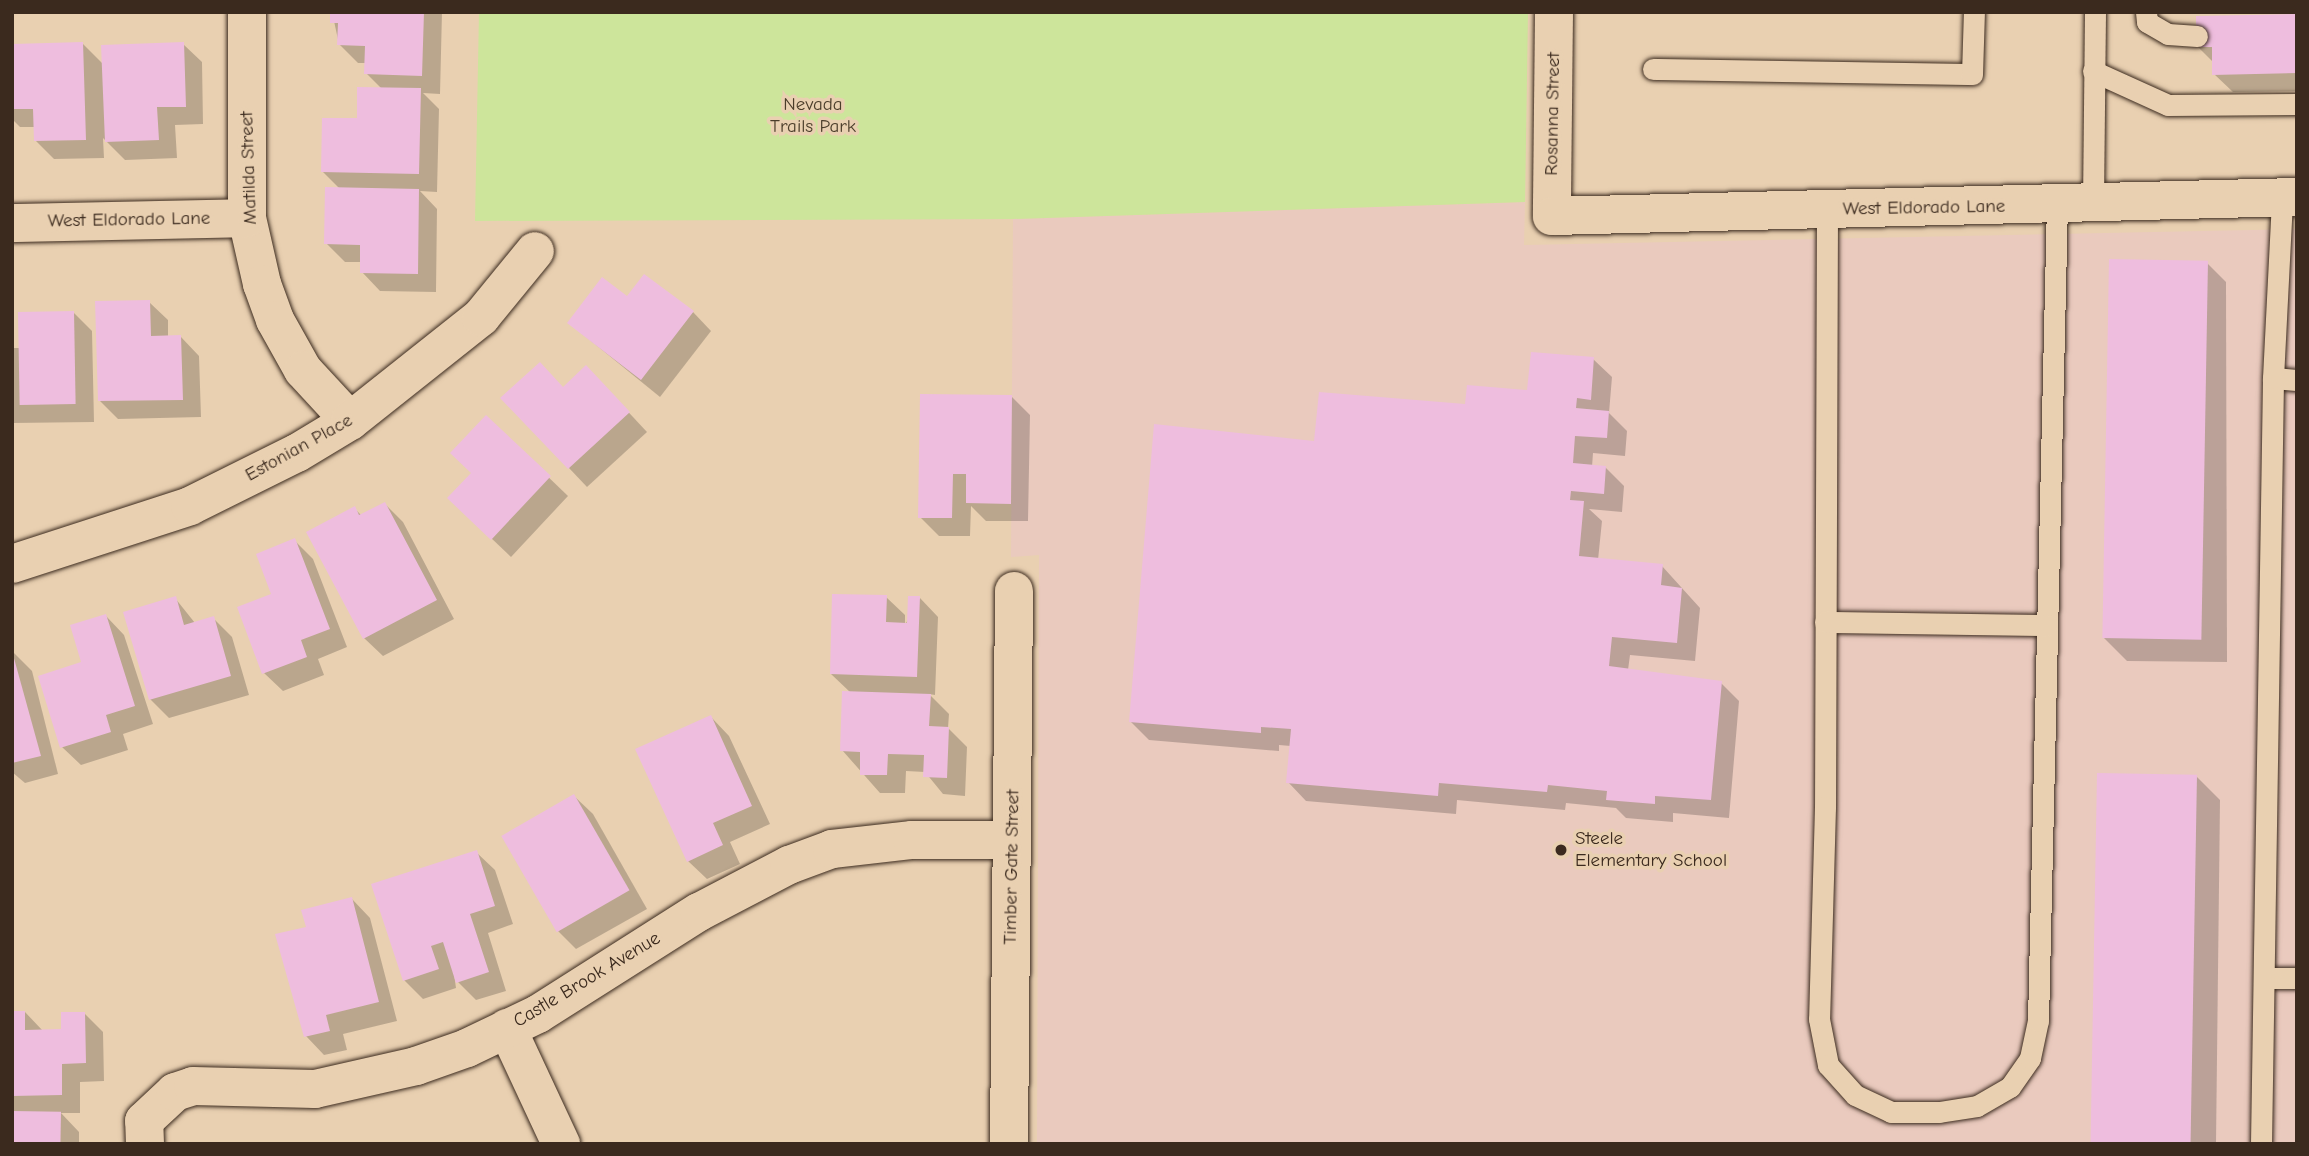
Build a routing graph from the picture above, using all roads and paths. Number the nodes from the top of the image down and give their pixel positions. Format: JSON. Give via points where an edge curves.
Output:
{"nodes":[{"id":1,"x":247,"y":12,"type":"edge"},
{"id":2,"x":1554,"y":12,"type":"edge"},
{"id":3,"x":1974,"y":12,"type":"edge"},
{"id":4,"x":2095,"y":12,"type":"edge"},
{"id":5,"x":2146,"y":12,"type":"edge"},
{"id":6,"x":2197,"y":36,"type":"dead end"},
{"id":7,"x":1654,"y":69,"type":"dead end"},
{"id":8,"x":2093,"y":71,"type":"junction"},
{"id":9,"x":2297,"y":104,"type":"edge"},
{"id":10,"x":2289,"y":197,"type":"edge"},
{"id":11,"x":2075,"y":204,"type":"junction"},
{"id":12,"x":1827,"y":210,"type":"junction"},
{"id":13,"x":1552,"y":216,"type":"joint"},
{"id":14,"x":247,"y":218,"type":"junction"},
{"id":15,"x":12,"y":223,"type":"edge"},
{"id":16,"x":534,"y":251,"type":"dead end"},
{"id":17,"x":2273,"y":378,"type":"junction"},
{"id":18,"x":2297,"y":380,"type":"edge"},
{"id":19,"x":350,"y":421,"type":"junction"},
{"id":20,"x":12,"y":564,"type":"edge"},
{"id":21,"x":1014,"y":591,"type":"dead end"},
{"id":22,"x":1825,"y":622,"type":"junction"},
{"id":23,"x":2047,"y":625,"type":"junction"},
{"id":24,"x":1012,"y":840,"type":"junction"},
{"id":25,"x":2267,"y":978,"type":"junction"},
{"id":26,"x":2297,"y":978,"type":"edge"},
{"id":27,"x":507,"y":1028,"type":"junction"},
{"id":28,"x":145,"y":1144,"type":"edge"},
{"id":29,"x":561,"y":1144,"type":"edge"},
{"id":30,"x":1009,"y":1144,"type":"edge"},
{"id":31,"x":2261,"y":1144,"type":"edge"}],
"edges":[{"from":1,"to":14,"type":"street","name":"Matilda Street"},
{"from":2,"to":13,"type":"street","name":"Rosanna Street"},
{"from":3,"to":7,"type":"lane","via":[[1972,74]]},
{"from":4,"to":8,"type":"lane"},
{"from":5,"to":6,"type":"lane","via":[[2147,22],[2168,34]]},
{"from":8,"to":9,"type":"lane","via":[[2168,105]]},
{"from":8,"to":11,"type":"lane"},
{"from":10,"to":11,"type":"street","name":"West Eldorado Lane"},
{"from":10,"to":17,"type":"lane"},
{"from":11,"to":12,"type":"street","name":"West Eldorado Lane"},
{"from":11,"to":23,"type":"lane"},
{"from":12,"to":13,"type":"street","name":"West Eldorado Lane"},
{"from":12,"to":22,"type":"lane"},
{"from":14,"to":15,"type":"street","name":"West Eldorado Lane"},
{"from":14,"to":19,"type":"street","name":"Matilda Street","via":[[275,320],[303,370]]},
{"from":16,"to":19,"type":"street","name":"Estonian Place","via":[[481,317]]},
{"from":17,"to":18,"type":"lane"},
{"from":17,"to":25,"type":"lane"},
{"from":19,"to":20,"type":"street","name":"Estonian Place","via":[[190,506]]},
{"from":21,"to":24,"type":"street","name":"Timber Gate Street"},
{"from":22,"to":23,"type":"lane"},
{"from":22,"to":23,"type":"lane","via":[[1819,1019],[1828,1065],[1856,1094],[1891,1112],[1977,1106],[2010,1087],[2030,1058],[2038,1021]]},
{"from":24,"to":27,"type":"street","name":"Castle Brook Avenue","via":[[878,843],[832,849],[789,865],[699,912],[598,978]]},
{"from":24,"to":30,"type":"street","name":"Timber Gate Street"},
{"from":25,"to":26,"type":"lane"},
{"from":25,"to":31,"type":"lane"},
{"from":27,"to":28,"type":"street","name":"Castle Brook Avenue","via":[[416,1066],[358,1082],[315,1089],[193,1086],[175,1091],[144,1121]]},
{"from":27,"to":29,"type":"street"}]}
